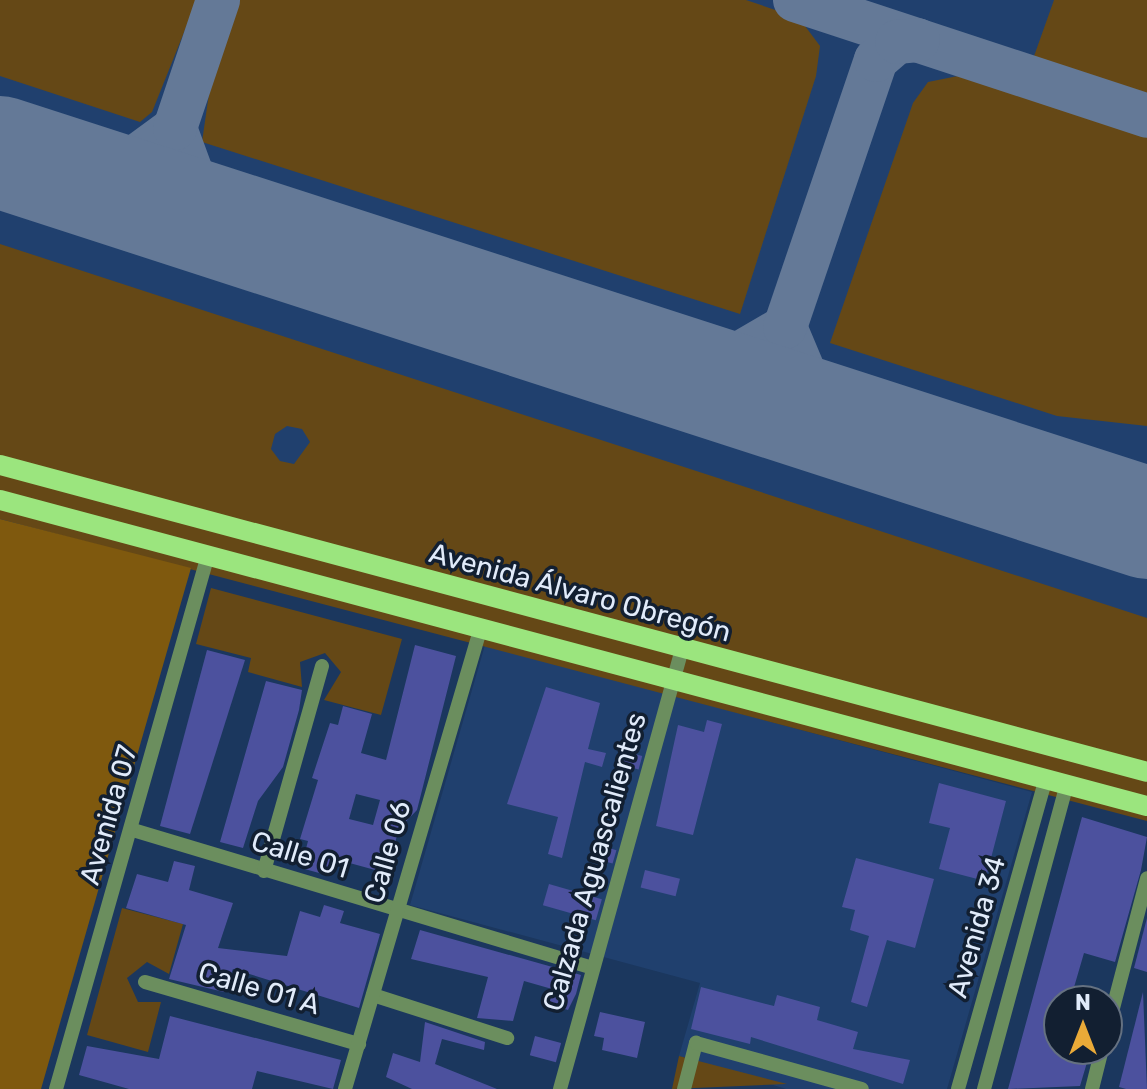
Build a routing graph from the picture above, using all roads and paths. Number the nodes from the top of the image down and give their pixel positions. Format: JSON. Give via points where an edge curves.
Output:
{"nodes":[{"id":1,"x":0,"y":465,"type":"edge"},
{"id":2,"x":0,"y":500,"type":"edge"},
{"id":3,"x":208,"y":555,"type":"junction"},
{"id":4,"x":480,"y":630,"type":"junction"},
{"id":5,"x":682,"y":649,"type":"junction"},
{"id":6,"x":322,"y":666,"type":"dead end"},
{"id":7,"x":673,"y":682,"type":"junction"},
{"id":8,"x":1147,"y":772,"type":"edge"},
{"id":9,"x":1046,"y":779,"type":"junction"},
{"id":10,"x":1067,"y":784,"type":"junction"},
{"id":11,"x":1147,"y":806,"type":"edge"},
{"id":12,"x":133,"y":830,"type":"junction"},
{"id":13,"x":264,"y":871,"type":"junction"},
{"id":14,"x":1147,"y":878,"type":"edge"},
{"id":15,"x":1008,"y":911,"type":"junction"},
{"id":16,"x":397,"y":913,"type":"junction"},
{"id":17,"x":1030,"y":918,"type":"junction"},
{"id":18,"x":591,"y":967,"type":"junction"},
{"id":19,"x":145,"y":982,"type":"dead end"},
{"id":20,"x":1119,"y":985,"type":"edge"},
{"id":21,"x":373,"y":995,"type":"junction"},
{"id":22,"x":507,"y":1038,"type":"dead end"},
{"id":23,"x":359,"y":1044,"type":"junction"},
{"id":24,"x":1098,"y":1065,"type":"edge"},
{"id":25,"x":56,"y":1089,"type":"edge"},
{"id":26,"x":345,"y":1089,"type":"edge"},
{"id":27,"x":560,"y":1089,"type":"edge"},
{"id":28,"x":684,"y":1089,"type":"edge"},
{"id":29,"x":862,"y":1089,"type":"edge"},
{"id":30,"x":958,"y":1089,"type":"edge"},
{"id":31,"x":984,"y":1089,"type":"edge"},
{"id":32,"x":1092,"y":1089,"type":"edge"}],
"edges":[{"from":1,"to":5,"type":"main road","name":"Avenida Álvaro Obregón"},
{"from":2,"to":3,"type":"main road"},
{"from":3,"to":4,"type":"main road"},
{"from":3,"to":12,"type":"street","name":"Avenida 07"},
{"from":4,"to":7,"type":"main road"},
{"from":4,"to":16,"type":"street","name":"Calle 06"},
{"from":5,"to":7,"type":"street","name":"Calzada Aguascalientes"},
{"from":5,"to":8,"type":"main road","name":"Avenida Álvaro Obregón"},
{"from":6,"to":13,"type":"street"},
{"from":7,"to":9,"type":"main road"},
{"from":7,"to":18,"type":"street","name":"Calzada Aguascalientes"},
{"from":9,"to":10,"type":"main road"},
{"from":9,"to":15,"type":"street","name":"Avenida 34"},
{"from":10,"to":11,"type":"main road"},
{"from":10,"to":17,"type":"street","name":"Avenida 34"},
{"from":12,"to":13,"type":"street","name":"Calle 01"},
{"from":12,"to":25,"type":"street","name":"Avenida 07"},
{"from":13,"to":16,"type":"street","name":"Calle 01"},
{"from":14,"to":20,"type":"street"},
{"from":15,"to":17,"type":"street"},
{"from":15,"to":30,"type":"street","name":"Avenida 34"},
{"from":16,"to":18,"type":"street","name":"Calle 01"},
{"from":16,"to":21,"type":"street","name":"Calle 06"},
{"from":17,"to":31,"type":"street","name":"Avenida 34"},
{"from":18,"to":27,"type":"street","name":"Calzada Aguascalientes"},
{"from":19,"to":23,"type":"street","name":"Calle 01 A"},
{"from":21,"to":22,"type":"street"},
{"from":21,"to":23,"type":"street","name":"Calle 06"},
{"from":23,"to":26,"type":"street","name":"Calle 06"},
{"from":24,"to":32,"type":"street"},
{"from":28,"to":29,"type":"street","via":[[696,1043]]}]}
